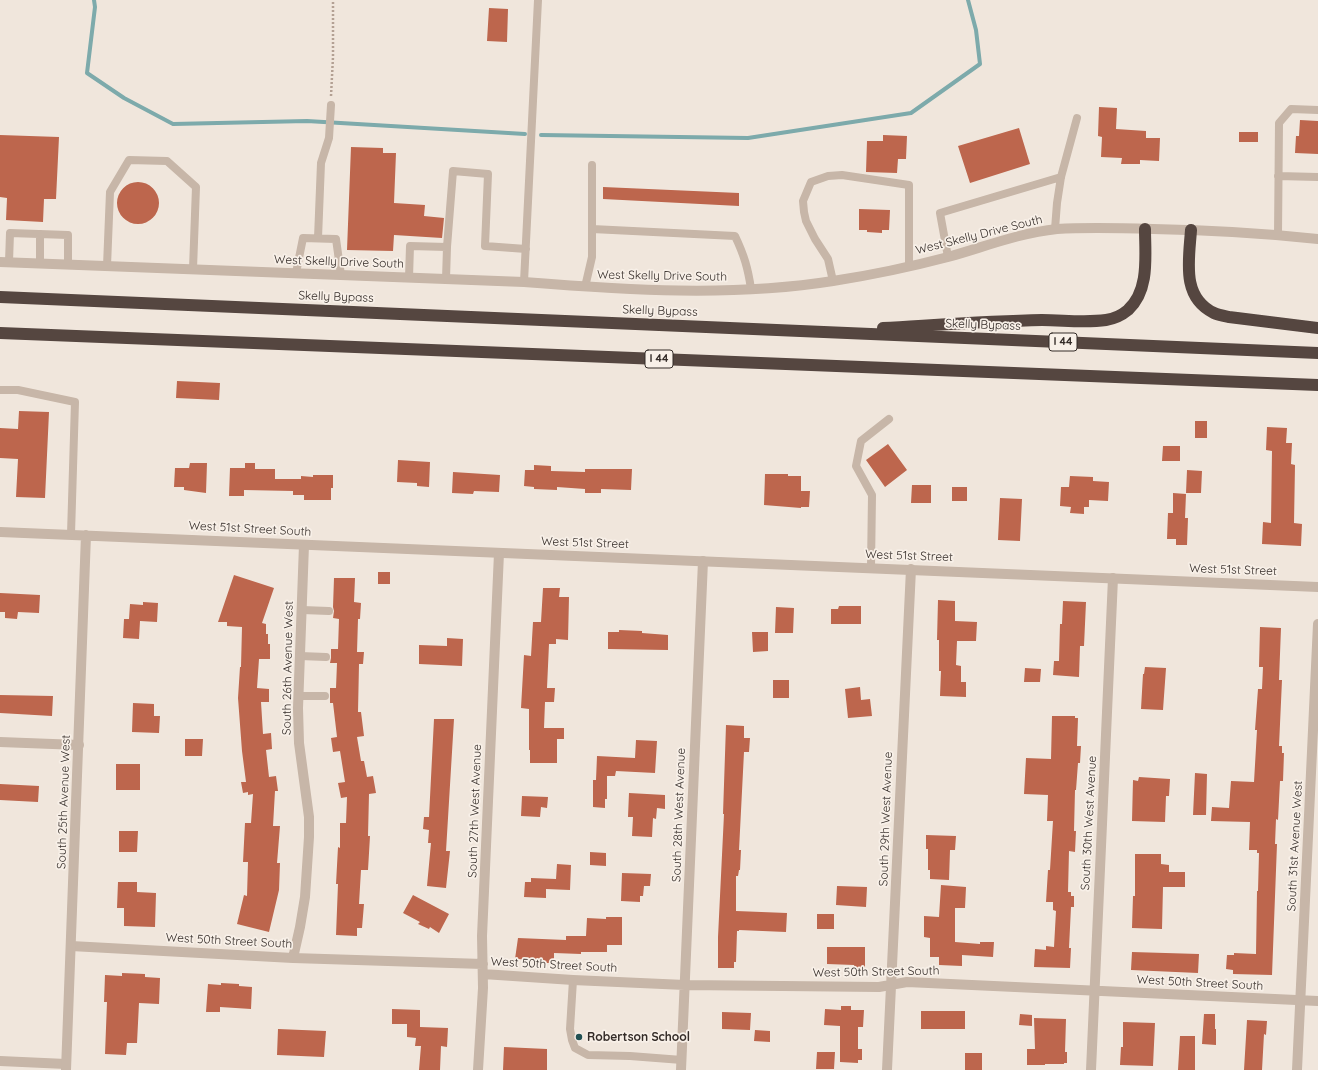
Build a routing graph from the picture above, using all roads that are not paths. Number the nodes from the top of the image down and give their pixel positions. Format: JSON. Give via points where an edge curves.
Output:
{"nodes":[{"id":1,"x":538,"y":0,"type":"edge"},
{"id":2,"x":331,"y":105,"type":"road end"},
{"id":3,"x":1318,"y":110,"type":"edge"},
{"id":4,"x":1077,"y":118,"type":"dead end"},
{"id":5,"x":592,"y":165,"type":"dead end"},
{"id":6,"x":1061,"y":176,"type":"junction"},
{"id":7,"x":1278,"y":176,"type":"junction"},
{"id":8,"x":1318,"y":177,"type":"edge"},
{"id":9,"x":592,"y":229,"type":"junction"},
{"id":10,"x":1056,"y":229,"type":"junction"},
{"id":11,"x":1145,"y":229,"type":"junction"},
{"id":12,"x":1190,"y":230,"type":"junction"},
{"id":13,"x":40,"y":234,"type":"junction"},
{"id":14,"x":1278,"y":235,"type":"junction"},
{"id":15,"x":318,"y":238,"type":"junction"},
{"id":16,"x":1318,"y":239,"type":"edge"},
{"id":17,"x":447,"y":247,"type":"junction"},
{"id":18,"x":526,"y":249,"type":"junction"},
{"id":19,"x":948,"y":257,"type":"junction"},
{"id":20,"x":4,"y":262,"type":"edge"},
{"id":21,"x":40,"y":263,"type":"junction"},
{"id":22,"x":68,"y":264,"type":"junction"},
{"id":23,"x":108,"y":266,"type":"junction"},
{"id":24,"x":909,"y":266,"type":"junction"},
{"id":25,"x":193,"y":269,"type":"junction"},
{"id":26,"x":296,"y":273,"type":"junction"},
{"id":27,"x":341,"y":275,"type":"junction"},
{"id":28,"x":409,"y":278,"type":"junction"},
{"id":29,"x":446,"y":279,"type":"junction"},
{"id":30,"x":833,"y":281,"type":"junction"},
{"id":31,"x":524,"y":282,"type":"junction"},
{"id":32,"x":585,"y":287,"type":"junction"},
{"id":33,"x":751,"y":289,"type":"junction"},
{"id":34,"x":0,"y":297,"type":"edge"},
{"id":35,"x":1318,"y":328,"type":"edge"},
{"id":36,"x":809,"y":332,"type":"junction"},
{"id":37,"x":0,"y":333,"type":"edge"},
{"id":38,"x":1318,"y":353,"type":"edge"},
{"id":39,"x":1318,"y":385,"type":"edge"},
{"id":40,"x":0,"y":390,"type":"edge"},
{"id":41,"x":890,"y":419,"type":"dead end"},
{"id":42,"x":0,"y":532,"type":"edge"},
{"id":43,"x":71,"y":534,"type":"junction"},
{"id":44,"x":86,"y":535,"type":"junction"},
{"id":45,"x":304,"y":545,"type":"junction"},
{"id":46,"x":499,"y":553,"type":"junction"},
{"id":47,"x":703,"y":561,"type":"junction"},
{"id":48,"x":870,"y":567,"type":"junction"},
{"id":49,"x":911,"y":569,"type":"junction"},
{"id":50,"x":1113,"y":578,"type":"junction"},
{"id":51,"x":1318,"y":587,"type":"edge"},
{"id":52,"x":302,"y":610,"type":"junction"},
{"id":53,"x":329,"y":611,"type":"dead end"},
{"id":54,"x":1318,"y":624,"type":"edge"},
{"id":55,"x":300,"y":656,"type":"junction"},
{"id":56,"x":326,"y":657,"type":"dead end"},
{"id":57,"x":299,"y":696,"type":"junction"},
{"id":58,"x":325,"y":696,"type":"dead end"},
{"id":59,"x":0,"y":742,"type":"edge"},
{"id":60,"x":79,"y":745,"type":"junction"},
{"id":61,"x":71,"y":946,"type":"junction"},
{"id":62,"x":293,"y":958,"type":"junction"},
{"id":63,"x":483,"y":964,"type":"junction"},
{"id":64,"x":483,"y":974,"type":"junction"},
{"id":65,"x":573,"y":980,"type":"junction"},
{"id":66,"x":892,"y":984,"type":"junction"},
{"id":67,"x":685,"y":985,"type":"junction"},
{"id":68,"x":1094,"y":991,"type":"junction"},
{"id":69,"x":1300,"y":1000,"type":"junction"},
{"id":70,"x":1318,"y":1001,"type":"edge"},
{"id":71,"x":0,"y":1061,"type":"edge"},
{"id":72,"x":682,"y":1065,"type":"edge"},
{"id":73,"x":66,"y":1067,"type":"edge"},
{"id":74,"x":478,"y":1070,"type":"edge"},
{"id":75,"x":887,"y":1070,"type":"edge"},
{"id":76,"x":1091,"y":1070,"type":"edge"},
{"id":77,"x":1297,"y":1070,"type":"edge"}],
"edges":[{"from":1,"to":18,"type":"lane"},
{"from":2,"to":15,"type":"lane","via":[[329,138],[321,163]]},
{"from":3,"to":7,"type":"lane","via":[[1291,109],[1279,123]]},
{"from":4,"to":6,"type":"lane"},
{"from":5,"to":9,"type":"lane"},
{"from":6,"to":10,"type":"lane"},
{"from":6,"to":19,"type":"lane","via":[[940,213]]},
{"from":7,"to":8,"type":"lane"},
{"from":7,"to":14,"type":"lane"},
{"from":9,"to":32,"type":"lane","via":[[592,257]]},
{"from":9,"to":33,"type":"lane","via":[[735,236],[744,255]]},
{"from":10,"to":11,"type":"street","name":"West Skelly Drive South"},
{"from":10,"to":19,"type":"street","name":"West Skelly Drive South","via":[[1016,237]]},
{"from":11,"to":12,"type":"street","name":"West Skelly Drive South"},
{"from":11,"to":36,"type":"highway","via":[[1142,289],[1128,310],[1108,320],[1042,320]]},
{"from":12,"to":14,"type":"street","name":"West Skelly Drive South"},
{"from":12,"to":35,"type":"highway","via":[[1189,281],[1198,301],[1205,308],[1214,314],[1229,317]]},
{"from":13,"to":20,"type":"lane","via":[[10,233]]},
{"from":13,"to":21,"type":"lane"},
{"from":13,"to":22,"type":"lane","via":[[68,235]]},
{"from":14,"to":16,"type":"street","name":"West Skelly Drive South"},
{"from":15,"to":26,"type":"lane","via":[[302,238]]},
{"from":15,"to":27,"type":"lane","via":[[336,239]]},
{"from":17,"to":18,"type":"lane","via":[[453,171],[488,174],[484,246]]},
{"from":17,"to":28,"type":"lane","via":[[410,246]]},
{"from":17,"to":29,"type":"lane"},
{"from":18,"to":31,"type":"lane"},
{"from":19,"to":24,"type":"street","name":"West Skelly Drive South"},
{"from":20,"to":21,"type":"street","name":"West Skelly Drive South"},
{"from":21,"to":22,"type":"street","name":"West Skelly Drive South"},
{"from":22,"to":23,"type":"street","name":"West Skelly Drive South"},
{"from":23,"to":25,"type":"street","name":"West Skelly Drive South"},
{"from":23,"to":25,"type":"lane","via":[[110,192],[129,160],[167,161],[196,186]]},
{"from":24,"to":30,"type":"street","name":"West Skelly Drive South"},
{"from":24,"to":30,"type":"lane","via":[[909,185],[842,175],[828,176],[811,182],[803,201],[806,221],[828,259]]},
{"from":25,"to":26,"type":"street","name":"West Skelly Drive South"},
{"from":26,"to":27,"type":"street","name":"West Skelly Drive South"},
{"from":27,"to":28,"type":"street","name":"West Skelly Drive South"},
{"from":28,"to":29,"type":"street","name":"West Skelly Drive South"},
{"from":29,"to":31,"type":"street","name":"West Skelly Drive South"},
{"from":30,"to":33,"type":"street","name":"West Skelly Drive South"},
{"from":31,"to":32,"type":"street","name":"West Skelly Drive South"},
{"from":32,"to":33,"type":"street","name":"West Skelly Drive South","via":[[677,291]]},
{"from":34,"to":36,"type":"highway","name":"Skelly Bypass","number":"I 44"},
{"from":36,"to":38,"type":"highway","name":"Skelly Bypass","number":"I 44"},
{"from":37,"to":39,"type":"highway","number":"I 44"},
{"from":40,"to":43,"type":"lane","via":[[18,390],[75,402]]},
{"from":41,"to":48,"type":"lane","via":[[861,441],[856,466],[872,495]]},
{"from":42,"to":43,"type":"street","name":"West 51st Street South"},
{"from":43,"to":44,"type":"street","name":"West 51st Street South"},
{"from":44,"to":45,"type":"street","name":"West 51st Street South"},
{"from":44,"to":60,"type":"street","name":"South 25th Avenue West"},
{"from":45,"to":46,"type":"street","name":"West 51st Street South"},
{"from":45,"to":52,"type":"street","name":"South 26th Avenue West"},
{"from":46,"to":47,"type":"street","name":"West 51st Street"},
{"from":46,"to":63,"type":"street","name":"South 27th West Avenue","via":[[482,936]]},
{"from":47,"to":48,"type":"street","name":"West 51st Street"},
{"from":47,"to":67,"type":"street","name":"South 28th West Avenue"},
{"from":48,"to":49,"type":"street","name":"West 51st Street"},
{"from":49,"to":50,"type":"street","name":"West 51st Street"},
{"from":49,"to":66,"type":"street","name":"South 29th West Avenue"},
{"from":50,"to":51,"type":"street","name":"West 51st Street"},
{"from":50,"to":68,"type":"street","name":"South 30th West Avenue"},
{"from":52,"to":53,"type":"lane"},
{"from":52,"to":55,"type":"street","name":"South 26th Avenue West"},
{"from":54,"to":69,"type":"street","name":"South 31st Avenue West"},
{"from":55,"to":56,"type":"lane"},
{"from":55,"to":57,"type":"street","name":"South 26th Avenue West"},
{"from":57,"to":58,"type":"lane"},
{"from":57,"to":62,"type":"street","name":"South 26th Avenue West","via":[[299,743],[309,817],[309,836],[305,897]]},
{"from":59,"to":60,"type":"street"},
{"from":60,"to":61,"type":"street","name":"South 25th Avenue West"},
{"from":61,"to":62,"type":"street","name":"West 50th Street South"},
{"from":61,"to":73,"type":"street","name":"South 25th Avenue West"},
{"from":62,"to":63,"type":"street","name":"West 50th Street South"},
{"from":63,"to":64,"type":"street","name":"South 27th West Avenue"},
{"from":64,"to":65,"type":"street","name":"West 50th Street South"},
{"from":64,"to":74,"type":"street","name":"South 27th West Avenue"},
{"from":65,"to":67,"type":"street","name":"West 50th Street South"},
{"from":65,"to":72,"type":"lane","via":[[570,1028],[575,1048],[588,1055],[630,1056]]},
{"from":66,"to":67,"type":"street","name":"West 50th Street South","via":[[879,987]]},
{"from":66,"to":68,"type":"street","name":"West 50th Street South","via":[[907,982]]},
{"from":66,"to":75,"type":"street","name":"South 29th West Avenue"},
{"from":67,"to":72,"type":"street","name":"South 28th West Avenue"},
{"from":68,"to":69,"type":"street","name":"West 50th Street South"},
{"from":68,"to":76,"type":"street","name":"South 30th West Avenue"},
{"from":69,"to":70,"type":"street","name":"West 50th Street South"},
{"from":69,"to":77,"type":"street","name":"South 31st Avenue West"},
{"from":71,"to":73,"type":"street"}]}
